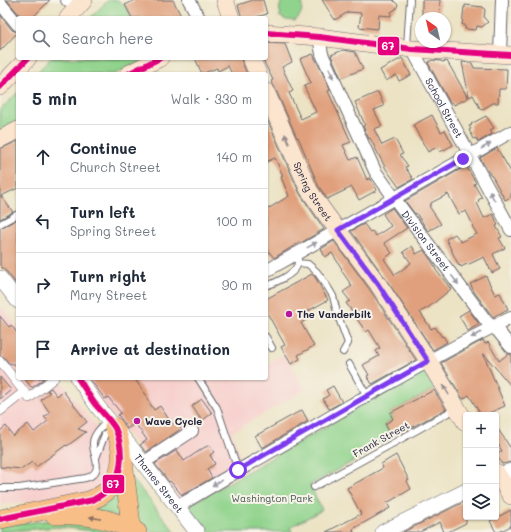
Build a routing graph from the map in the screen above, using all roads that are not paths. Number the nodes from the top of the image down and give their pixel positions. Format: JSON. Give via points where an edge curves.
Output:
{"nodes":[{"id":1,"x":189,"y":0,"type":"edge"},
{"id":2,"x":225,"y":0,"type":"edge"},
{"id":3,"x":410,"y":0,"type":"edge"},
{"id":4,"x":502,"y":0,"type":"edge"},
{"id":5,"x":0,"y":3,"type":"edge"},
{"id":6,"x":198,"y":16,"type":"edge"},
{"id":7,"x":230,"y":16,"type":"edge"},
{"id":8,"x":16,"y":23,"type":"edge"},
{"id":9,"x":268,"y":32,"type":"edge"},
{"id":10,"x":319,"y":37,"type":"junction"},
{"id":11,"x":409,"y":48,"type":"junction"},
{"id":12,"x":506,"y":55,"type":"edge"},
{"id":13,"x":26,"y":60,"type":"edge"},
{"id":14,"x":156,"y":60,"type":"edge"},
{"id":15,"x":252,"y":60,"type":"edge"},
{"id":16,"x":132,"y":72,"type":"edge"},
{"id":17,"x":257,"y":72,"type":"edge"},
{"id":18,"x":0,"y":87,"type":"edge"},
{"id":19,"x":268,"y":97,"type":"edge"},
{"id":20,"x":16,"y":131,"type":"edge"},
{"id":21,"x":511,"y":132,"type":"edge"},
{"id":22,"x":0,"y":139,"type":"edge"},
{"id":23,"x":470,"y":156,"type":"junction"},
{"id":24,"x":394,"y":199,"type":"junction"},
{"id":25,"x":16,"y":215,"type":"edge"},
{"id":26,"x":0,"y":224,"type":"edge"},
{"id":27,"x":338,"y":230,"type":"junction"},
{"id":28,"x":511,"y":230,"type":"edge"},
{"id":29,"x":298,"y":258,"type":"junction"},
{"id":30,"x":268,"y":266,"type":"edge"},
{"id":31,"x":0,"y":278,"type":"edge"},
{"id":32,"x":268,"y":285,"type":"edge"},
{"id":33,"x":16,"y":298,"type":"edge"},
{"id":34,"x":511,"y":318,"type":"edge"},
{"id":35,"x":492,"y":327,"type":"junction"},
{"id":36,"x":268,"y":341,"type":"edge"},
{"id":37,"x":511,"y":347,"type":"edge"},
{"id":38,"x":272,"y":348,"type":"dead end"},
{"id":39,"x":342,"y":352,"type":"dead end"},
{"id":40,"x":0,"y":361,"type":"edge"},
{"id":41,"x":428,"y":361,"type":"junction"},
{"id":42,"x":349,"y":364,"type":"dead end"},
{"id":43,"x":52,"y":380,"type":"edge"},
{"id":44,"x":79,"y":380,"type":"edge"},
{"id":45,"x":199,"y":380,"type":"edge"},
{"id":46,"x":24,"y":392,"type":"junction"},
{"id":47,"x":367,"y":396,"type":"junction"},
{"id":48,"x":457,"y":408,"type":"junction"},
{"id":49,"x":0,"y":411,"type":"edge"},
{"id":50,"x":463,"y":418,"type":"edge"},
{"id":51,"x":111,"y":424,"type":"junction"},
{"id":52,"x":192,"y":431,"type":"dead end"},
{"id":53,"x":122,"y":455,"type":"junction"},
{"id":54,"x":143,"y":463,"type":"junction"},
{"id":55,"x":238,"y":470,"type":"junction"},
{"id":56,"x":500,"y":474,"type":"edge"},
{"id":57,"x":314,"y":487,"type":"dead end"},
{"id":58,"x":0,"y":488,"type":"edge"},
{"id":59,"x":463,"y":492,"type":"edge"},
{"id":60,"x":511,"y":496,"type":"edge"},
{"id":61,"x":177,"y":507,"type":"junction"},
{"id":62,"x":0,"y":519,"type":"edge"},
{"id":63,"x":134,"y":531,"type":"edge"},
{"id":64,"x":197,"y":532,"type":"edge"},
{"id":65,"x":383,"y":532,"type":"edge"}],
"edges":[{"from":1,"to":6,"type":"street"},
{"from":2,"to":7,"type":"main road"},
{"from":3,"to":11,"type":"lane"},
{"from":4,"to":12,"type":"street"},
{"from":5,"to":8,"type":"street"},
{"from":9,"to":10,"type":"main road"},
{"from":10,"to":11,"type":"main road"},
{"from":10,"to":24,"type":"street","name":"Division Street","one_way":true,"via":[[322,54],[375,171]]},
{"from":11,"to":12,"type":"main road"},
{"from":11,"to":23,"type":"street","name":"School Street"},
{"from":13,"to":18,"type":"main road"},
{"from":14,"to":16,"type":"main road"},
{"from":15,"to":17,"type":"main road"},
{"from":27,"to":19,"type":"main road","name":"Spring Street","one_way":true,"via":[[309,190]]},
{"from":20,"to":22,"type":"main road"},
{"from":23,"to":21,"type":"street","one_way":true},
{"from":23,"to":24,"type":"street"},
{"from":28,"to":23,"type":"street","name":"School Street","one_way":true},
{"from":24,"to":27,"type":"street"},
{"from":24,"to":35,"type":"street","name":"Division Street","one_way":true},
{"from":25,"to":26,"type":"lane"},
{"from":29,"to":27,"type":"street","one_way":true},
{"from":27,"to":41,"type":"main road","name":"Spring Street","via":[[378,284]]},
{"from":29,"to":30,"type":"street"},
{"from":29,"to":32,"type":"lane","via":[[297,266],[286,276]]},
{"from":29,"to":39,"type":"lane","via":[[317,272],[333,296],[348,343]]},
{"from":31,"to":33,"type":"street"},
{"from":34,"to":35,"type":"street"},
{"from":35,"to":37,"type":"street","name":"Division Street"},
{"from":35,"to":41,"type":"street","one_way":true},
{"from":36,"to":38,"type":"lane"},
{"from":40,"to":46,"type":"street"},
{"from":41,"to":47,"type":"street"},
{"from":48,"to":41,"type":"main road","name":"Spring Street","one_way":true},
{"from":42,"to":47,"type":"lane"},
{"from":43,"to":46,"type":"street","via":[[29,398]]},
{"from":44,"to":51,"type":"street","name":"Thames Street"},
{"from":45,"to":55,"type":"lane","via":[[217,408]]},
{"from":46,"to":49,"type":"street"},
{"from":47,"to":55,"type":"street"},
{"from":48,"to":50,"type":"main road","name":"Spring Street"},
{"from":48,"to":57,"type":"lane","name":"Frank Street"},
{"from":51,"to":53,"type":"main road","via":[[119,438]]},
{"from":51,"to":54,"type":"street","name":"Thames Street"},
{"from":51,"to":58,"type":"lane","via":[[96,458],[96,471],[88,478],[19,488]]},
{"from":52,"to":54,"type":"street"},
{"from":53,"to":62,"type":"main road","via":[[116,479],[110,489],[100,496],[88,501]]},
{"from":53,"to":63,"type":"main road"},
{"from":54,"to":61,"type":"street","name":"Thames Street"},
{"from":55,"to":61,"type":"street","one_way":true},
{"from":56,"to":60,"type":"main road"},
{"from":59,"to":65,"type":"street"},
{"from":61,"to":64,"type":"street","name":"Thames Street"},
{"from":63,"to":62,"type":"main road","one_way":true,"via":[[78,515]]}]}
